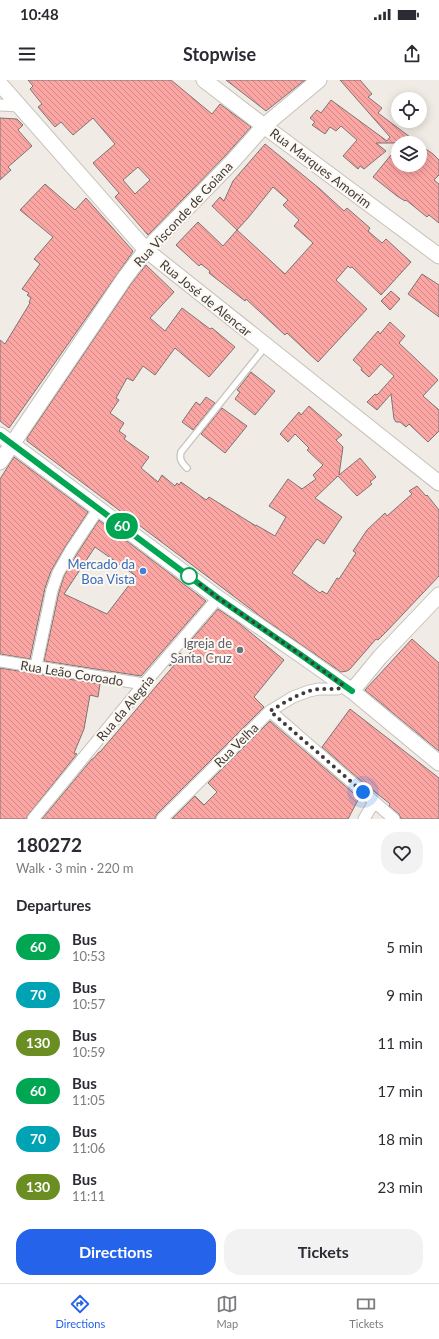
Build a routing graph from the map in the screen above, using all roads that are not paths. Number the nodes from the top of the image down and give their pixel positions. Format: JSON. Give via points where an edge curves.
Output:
{"nodes":[{"id":1,"x":204,"y":80,"type":"edge"},
{"id":2,"x":319,"y":80,"type":"edge"},
{"id":3,"x":0,"y":84,"type":"edge"},
{"id":4,"x":0,"y":105,"type":"edge"},
{"id":5,"x":19,"y":106,"type":"junction"},
{"id":6,"x":264,"y":126,"type":"junction"},
{"id":7,"x":146,"y":250,"type":"junction"},
{"id":8,"x":439,"y":256,"type":"edge"},
{"id":9,"x":266,"y":346,"type":"junction"},
{"id":10,"x":6,"y":440,"type":"edge"},
{"id":11,"x":0,"y":462,"type":"edge"},
{"id":12,"x":187,"y":468,"type":"dead end"},
{"id":13,"x":439,"y":483,"type":"edge"},
{"id":14,"x":99,"y":508,"type":"junction"},
{"id":15,"x":439,"y":595,"type":"edge"},
{"id":16,"x":218,"y":598,"type":"junction"},
{"id":17,"x":0,"y":661,"type":"edge"},
{"id":18,"x":36,"y":666,"type":"junction"},
{"id":19,"x":144,"y":684,"type":"junction"},
{"id":20,"x":347,"y":688,"type":"junction"},
{"id":21,"x":270,"y":711,"type":"junction"},
{"id":22,"x":439,"y":763,"type":"edge"},
{"id":23,"x":374,"y":802,"type":"junction"},
{"id":24,"x":33,"y":819,"type":"edge"},
{"id":25,"x":162,"y":819,"type":"edge"},
{"id":26,"x":364,"y":819,"type":"edge"},
{"id":27,"x":394,"y":819,"type":"edge"}],
"edges":[{"from":1,"to":6,"type":"street","name":"Rua Marques Amorim"},
{"from":2,"to":6,"type":"street","name":"Rua Visconde de Goiana"},
{"from":3,"to":5,"type":"street","name":"Rua José de Alencar"},
{"from":4,"to":5,"type":"street"},
{"from":5,"to":7,"type":"street","name":"Rua José de Alencar"},
{"from":6,"to":7,"type":"street","name":"Rua Visconde de Goiana"},
{"from":6,"to":8,"type":"street","name":"Rua Marques Amorim"},
{"from":7,"to":9,"type":"street","name":"Rua José de Alencar"},
{"from":7,"to":10,"type":"street","name":"Rua Visconde de Goiana"},
{"from":9,"to":12,"type":"lane","via":[[181,452],[180,458]]},
{"from":9,"to":13,"type":"street","name":"Rua José de Alencar"},
{"from":10,"to":11,"type":"street","name":"Rua Visconde de Goiana"},
{"from":10,"to":14,"type":"street"},
{"from":14,"to":16,"type":"street"},
{"from":14,"to":18,"type":"street","via":[[70,550],[58,573]]},
{"from":15,"to":20,"type":"street"},
{"from":16,"to":19,"type":"street","name":"Rua da Alegria"},
{"from":16,"to":20,"type":"street"},
{"from":17,"to":18,"type":"street","name":"Rua Leão Coroado"},
{"from":18,"to":19,"type":"street","name":"Rua Leão Coroado"},
{"from":19,"to":24,"type":"street","name":"Rua da Alegria"},
{"from":20,"to":21,"type":"street","name":"Rua Velha","via":[[309,691]]},
{"from":20,"to":22,"type":"street"},
{"from":21,"to":23,"type":"street"},
{"from":21,"to":25,"type":"street","name":"Rua Velha"},
{"from":23,"to":26,"type":"street"},
{"from":23,"to":27,"type":"street"}]}
